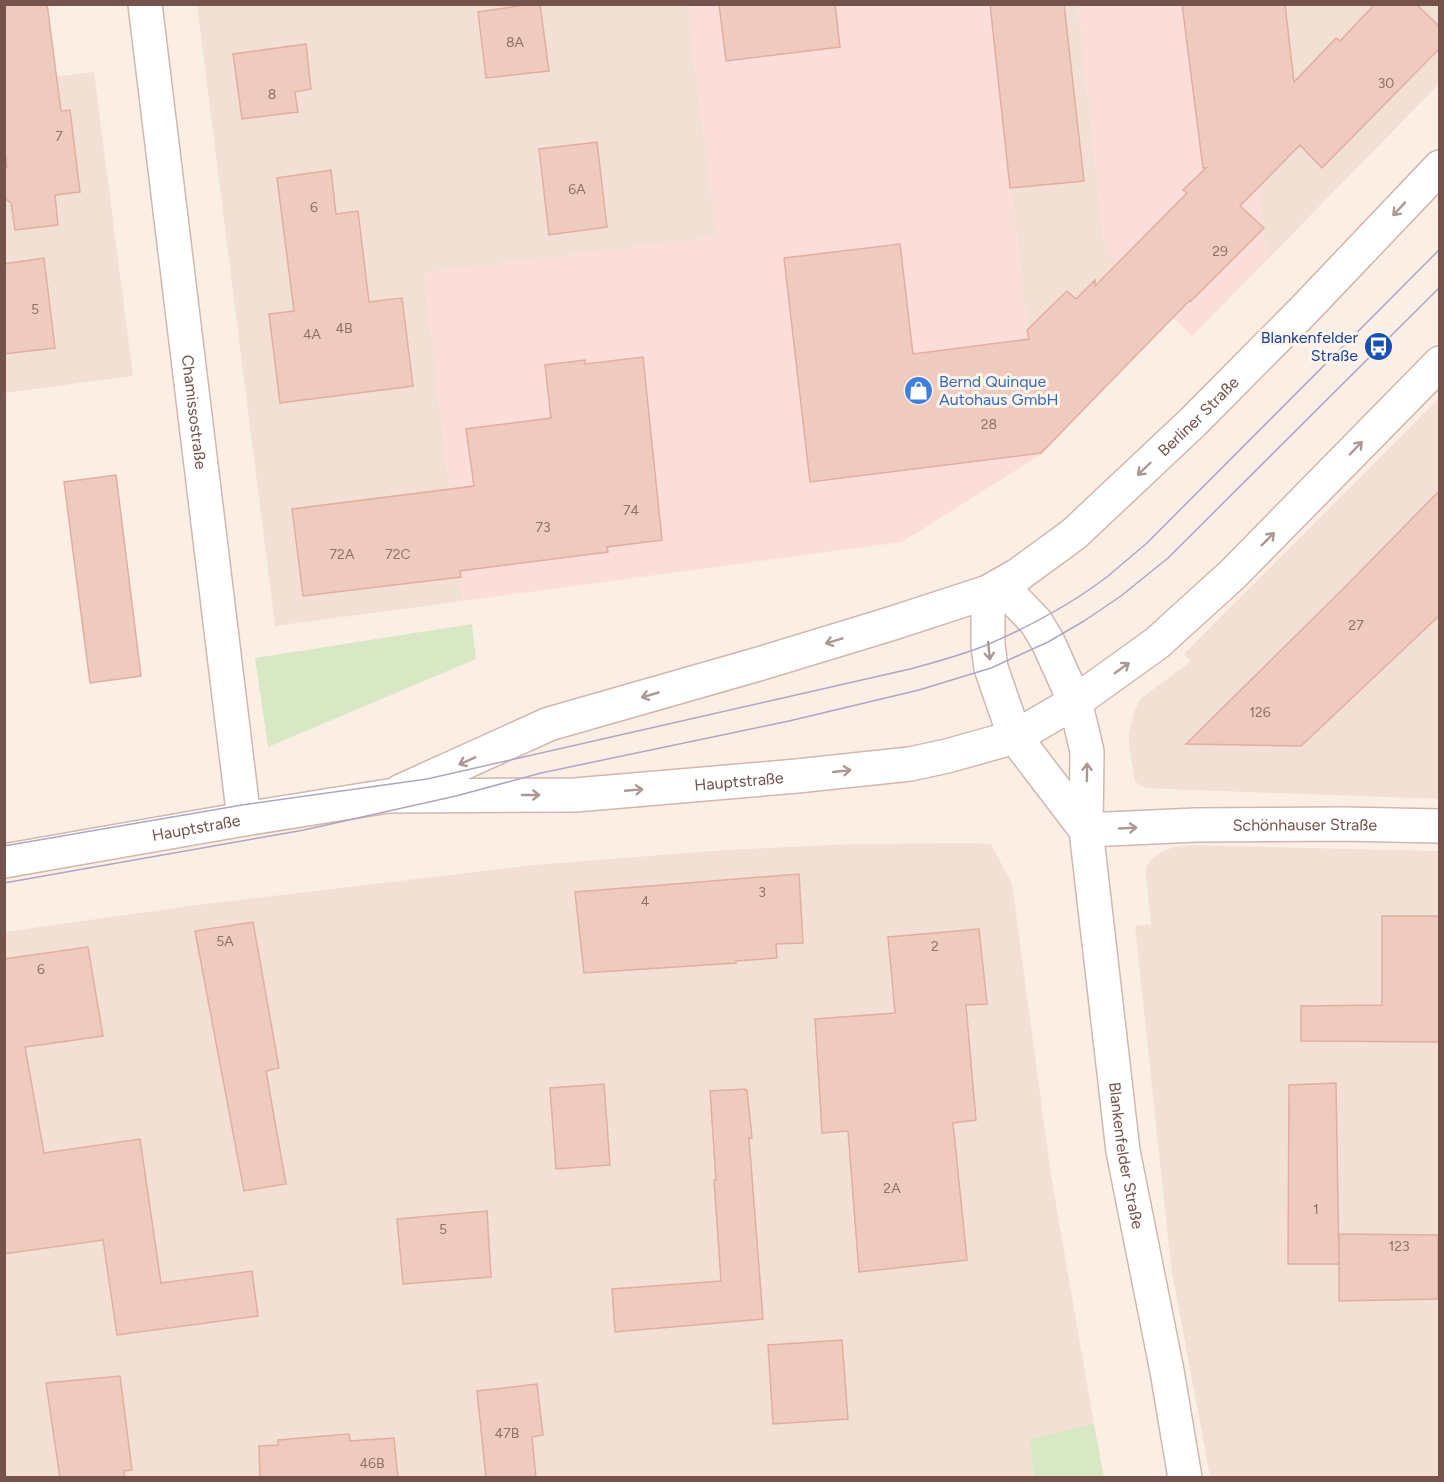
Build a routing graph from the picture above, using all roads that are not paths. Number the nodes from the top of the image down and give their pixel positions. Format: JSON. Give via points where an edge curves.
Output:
{"nodes":[{"id":1,"x":145,"y":4,"type":"edge"},
{"id":2,"x":1440,"y":167,"type":"edge"},
{"id":3,"x":1440,"y":363,"type":"edge"},
{"id":4,"x":988,"y":592,"type":"junction"},
{"id":5,"x":1075,"y":702,"type":"junction"},
{"id":6,"x":1015,"y":737,"type":"junction"},
{"id":7,"x":388,"y":796,"type":"junction"},
{"id":8,"x":244,"y":819,"type":"junction"},
{"id":9,"x":1440,"y":826,"type":"edge"},
{"id":10,"x":1086,"y":830,"type":"junction"},
{"id":11,"x":4,"y":861,"type":"edge"},
{"id":12,"x":1185,"y":1478,"type":"edge"}],
"edges":[{"from":1,"to":8,"type":"main road","name":"Chamissostraße"},
{"from":2,"to":4,"type":"main road","name":"Berliner Straße","one_way":true,"via":[[1305,310],[1108,504],[1050,553]]},
{"from":5,"to":3,"type":"main road","one_way":true,"via":[[1156,643],[1233,574]]},
{"from":4,"to":5,"type":"main road","name":"Blankenfelder Straße","via":[[1012,597],[1036,622]]},
{"from":4,"to":6,"type":"main road","one_way":true,"via":[[991,668]]},
{"from":4,"to":7,"type":"main road","name":"Hauptstraße","one_way":true,"via":[[549,724]]},
{"from":5,"to":6,"type":"main road","name":"Hauptstraße"},
{"from":10,"to":5,"type":"main road","name":"Blankenfelder Straße","one_way":true,"via":[[1087,752]]},
{"from":7,"to":6,"type":"main road","name":"Hauptstraße","one_way":true,"via":[[575,795],[808,775],[910,764]]},
{"from":6,"to":10,"type":"main road"},
{"from":7,"to":8,"type":"main road","name":"Hauptstraße"},
{"from":8,"to":11,"type":"main road","name":"Hauptstraße"},
{"from":10,"to":9,"type":"main road","name":"Schönhauser Straße","one_way":true,"via":[[1344,824]]},
{"from":10,"to":12,"type":"main road","name":"Blankenfelder Straße","via":[[1124,1151]]}]}
